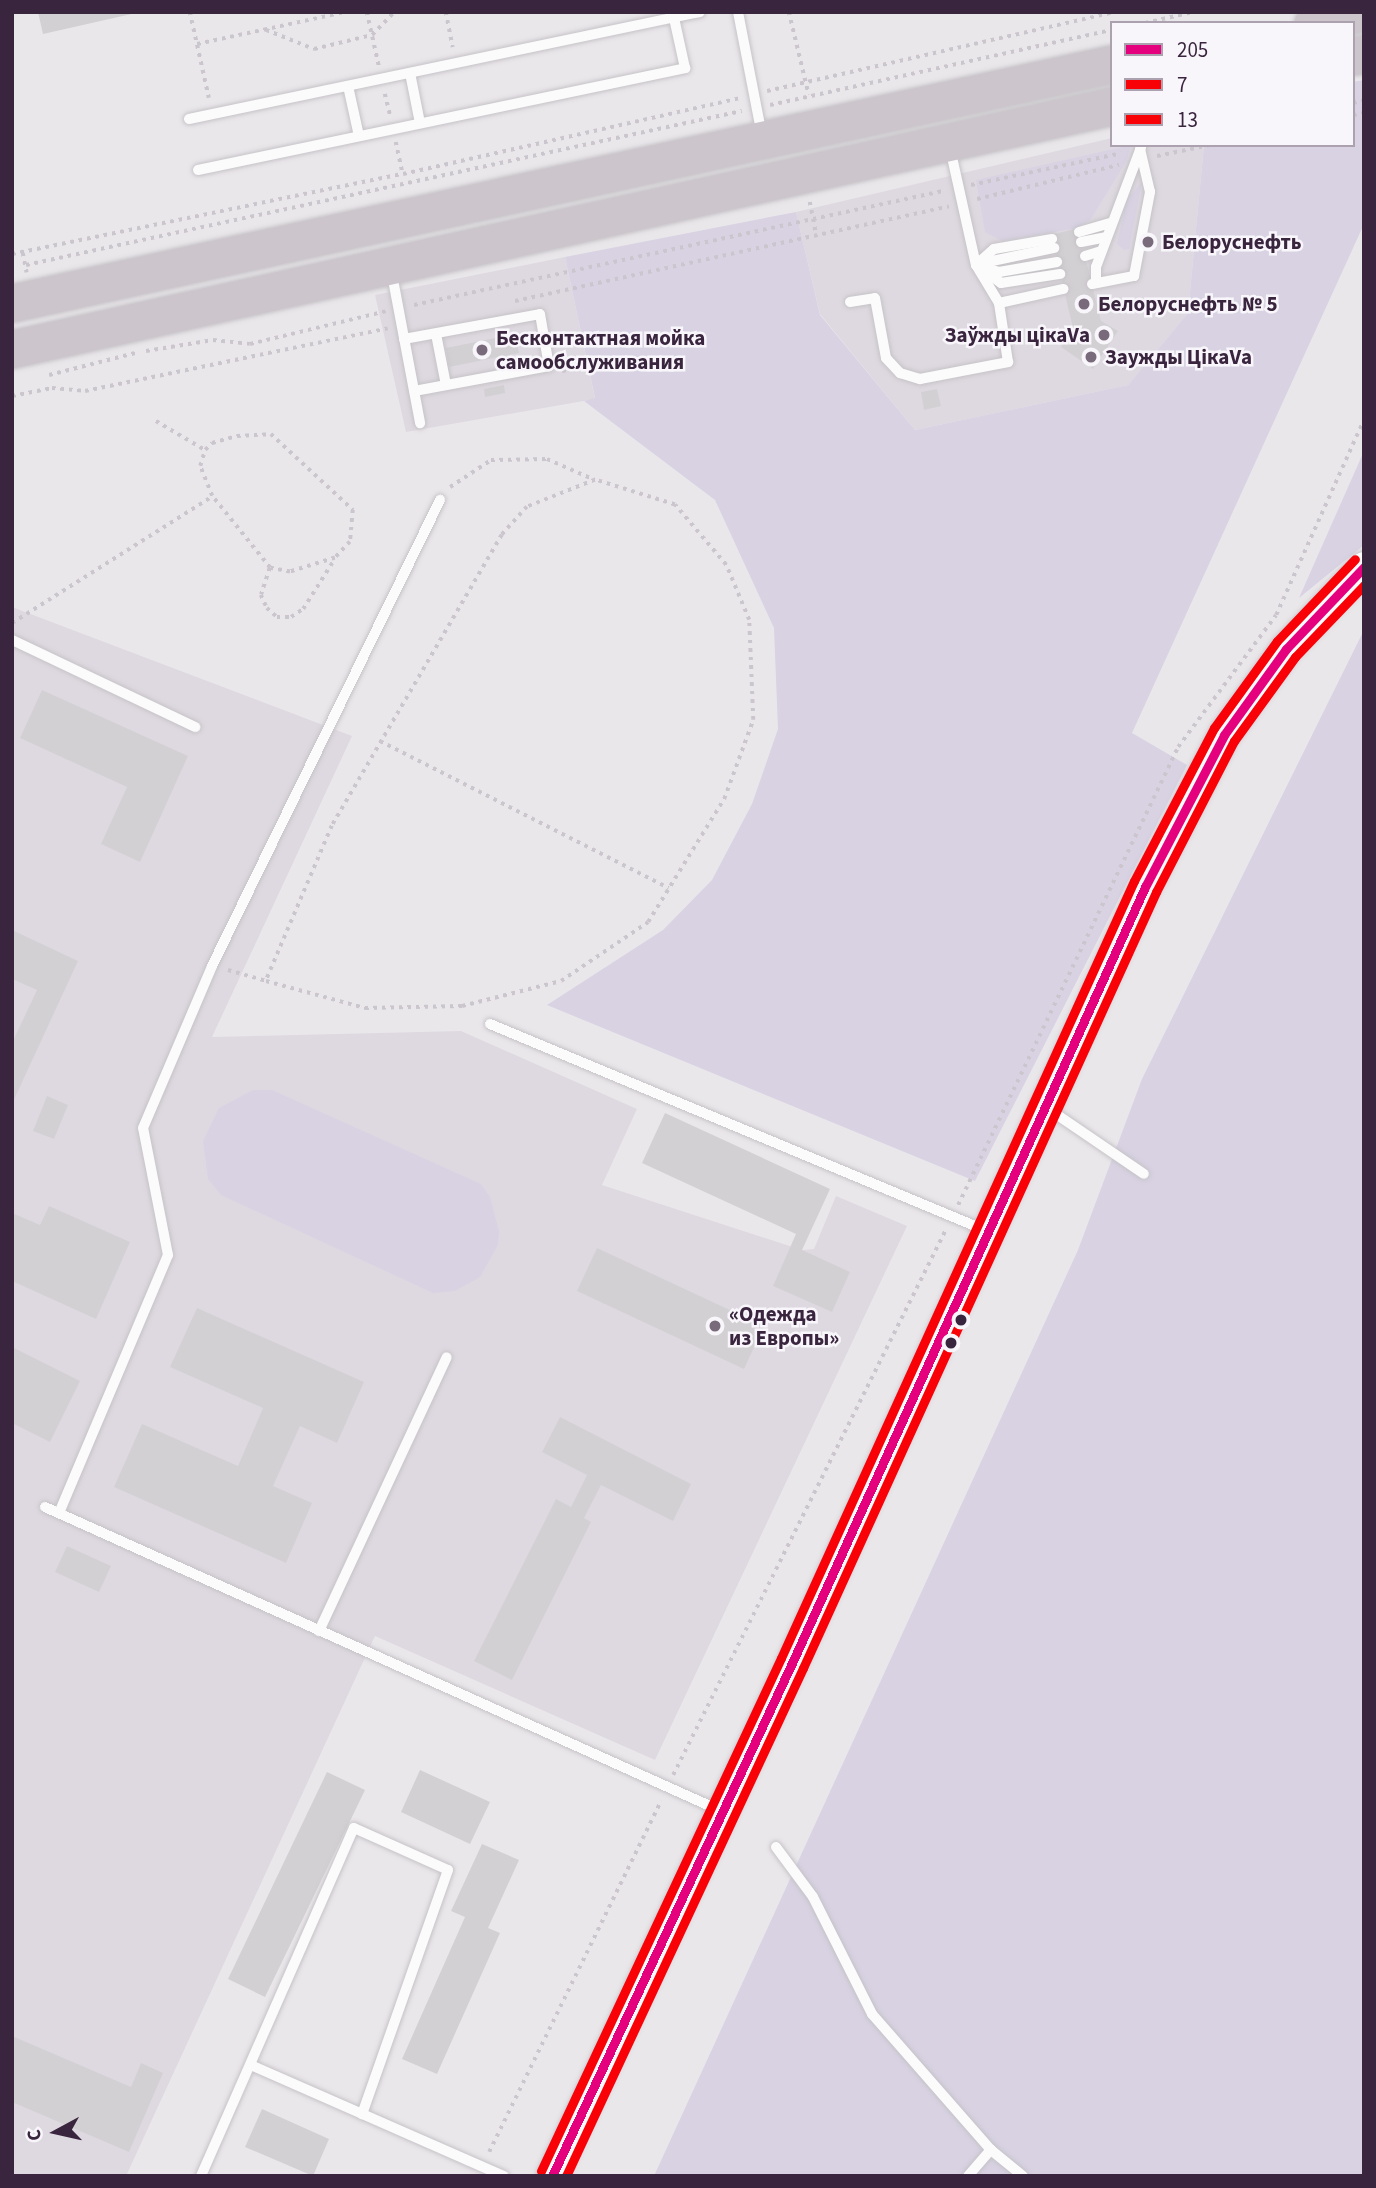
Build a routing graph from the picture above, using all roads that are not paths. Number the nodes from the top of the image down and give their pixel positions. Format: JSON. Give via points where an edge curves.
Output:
{"nodes":[{"id":1,"x":700,"y":12,"type":"edge"},
{"id":2,"x":738,"y":12,"type":"edge"},
{"id":3,"x":1364,"y":12,"type":"edge"},
{"id":4,"x":674,"y":18,"type":"junction"},
{"id":5,"x":1322,"y":21,"type":"edge"},
{"id":6,"x":1110,"y":64,"type":"edge"},
{"id":7,"x":410,"y":73,"type":"junction"},
{"id":8,"x":348,"y":86,"type":"junction"},
{"id":9,"x":1110,"y":106,"type":"edge"},
{"id":10,"x":189,"y":119,"type":"dead end"},
{"id":11,"x":420,"y":123,"type":"junction"},
{"id":12,"x":760,"y":123,"type":"junction"},
{"id":13,"x":359,"y":136,"type":"junction"},
{"id":14,"x":948,"y":141,"type":"junction"},
{"id":15,"x":1140,"y":154,"type":"edge"},
{"id":16,"x":198,"y":170,"type":"dead end"},
{"id":17,"x":1111,"y":223,"type":"junction"},
{"id":18,"x":1106,"y":237,"type":"junction"},
{"id":19,"x":1053,"y":243,"type":"dead end"},
{"id":20,"x":1101,"y":251,"type":"junction"},
{"id":21,"x":1085,"y":256,"type":"dead end"},
{"id":22,"x":1057,"y":262,"type":"dead end"},
{"id":23,"x":390,"y":263,"type":"junction"},
{"id":24,"x":976,"y":265,"type":"junction"},
{"id":25,"x":1060,"y":274,"type":"dead end"},
{"id":26,"x":1063,"y":289,"type":"dead end"},
{"id":27,"x":850,"y":302,"type":"dead end"},
{"id":28,"x":12,"y":303,"type":"edge"},
{"id":29,"x":999,"y":303,"type":"junction"},
{"id":30,"x":436,"y":334,"type":"junction"},
{"id":31,"x":404,"y":339,"type":"junction"},
{"id":32,"x":12,"y":349,"type":"edge"},
{"id":33,"x":446,"y":385,"type":"junction"},
{"id":34,"x":414,"y":391,"type":"junction"},
{"id":35,"x":420,"y":423,"type":"dead end"},
{"id":36,"x":440,"y":500,"type":"road end"},
{"id":37,"x":1364,"y":567,"type":"edge"},
{"id":38,"x":12,"y":640,"type":"edge"},
{"id":39,"x":195,"y":727,"type":"dead end"},
{"id":40,"x":490,"y":1024,"type":"dead end"},
{"id":41,"x":1045,"y":1106,"type":"junction"},
{"id":42,"x":1144,"y":1174,"type":"dead end"},
{"id":43,"x":988,"y":1231,"type":"junction"},
{"id":44,"x":447,"y":1357,"type":"dead end"},
{"id":45,"x":45,"y":1507,"type":"dead end"},
{"id":46,"x":58,"y":1513,"type":"junction"},
{"id":47,"x":319,"y":1631,"type":"junction"},
{"id":48,"x":723,"y":1812,"type":"junction"},
{"id":49,"x":776,"y":1847,"type":"dead end"},
{"id":50,"x":253,"y":2066,"type":"junction"},
{"id":51,"x":362,"y":2114,"type":"junction"},
{"id":52,"x":991,"y":2150,"type":"junction"},
{"id":53,"x":201,"y":2176,"type":"edge"},
{"id":54,"x":504,"y":2176,"type":"edge"},
{"id":55,"x":552,"y":2176,"type":"edge"},
{"id":56,"x":968,"y":2176,"type":"edge"},
{"id":57,"x":1023,"y":2176,"type":"edge"}],
"edges":[{"from":1,"to":4,"type":"lane"},
{"from":2,"to":12,"type":"lane"},
{"from":3,"to":5,"type":"highway"},
{"from":4,"to":7,"type":"lane"},
{"from":4,"to":11,"type":"lane","via":[[685,68]]},
{"from":6,"to":12,"type":"highway"},
{"from":7,"to":8,"type":"lane"},
{"from":7,"to":11,"type":"lane"},
{"from":8,"to":10,"type":"lane"},
{"from":8,"to":13,"type":"lane"},
{"from":9,"to":14,"type":"highway"},
{"from":11,"to":13,"type":"lane"},
{"from":12,"to":28,"type":"highway"},
{"from":13,"to":16,"type":"lane"},
{"from":14,"to":23,"type":"highway"},
{"from":14,"to":24,"type":"lane"},
{"from":15,"to":17,"type":"lane"},
{"from":15,"to":20,"type":"lane","via":[[1150,192],[1134,276],[1094,284],[1092,268]]},
{"from":17,"to":18,"type":"lane"},
{"from":17,"to":18,"type":"lane","via":[[1080,237]]},
{"from":18,"to":20,"type":"lane"},
{"from":19,"to":24,"type":"lane","via":[[994,249]]},
{"from":20,"to":21,"type":"lane"},
{"from":22,"to":24,"type":"lane","via":[[999,272]]},
{"from":23,"to":31,"type":"lane"},
{"from":23,"to":32,"type":"highway"},
{"from":24,"to":25,"type":"lane","via":[[1002,283]]},
{"from":24,"to":29,"type":"lane"},
{"from":26,"to":29,"type":"lane"},
{"from":27,"to":29,"type":"lane","via":[[875,298],[886,358],[900,373],[920,379],[1008,362]]},
{"from":30,"to":31,"type":"lane"},
{"from":30,"to":33,"type":"lane"},
{"from":30,"to":33,"type":"lane","via":[[540,314],[549,366]]},
{"from":31,"to":34,"type":"lane"},
{"from":33,"to":34,"type":"lane"},
{"from":34,"to":35,"type":"lane"},
{"from":36,"to":46,"type":"lane","via":[[212,966],[144,1128],[168,1255]]},
{"from":37,"to":41,"type":"main road","via":[[1286,649],[1224,735],[1145,887]]},
{"from":38,"to":39,"type":"lane"},
{"from":40,"to":43,"type":"lane"},
{"from":41,"to":42,"type":"lane"},
{"from":41,"to":43,"type":"main road"},
{"from":43,"to":48,"type":"main road"},
{"from":44,"to":47,"type":"lane"},
{"from":45,"to":46,"type":"lane"},
{"from":46,"to":47,"type":"lane"},
{"from":47,"to":48,"type":"lane"},
{"from":48,"to":55,"type":"main road"},
{"from":49,"to":52,"type":"lane","via":[[813,1897],[872,2014]]},
{"from":50,"to":51,"type":"lane"},
{"from":50,"to":51,"type":"lane","via":[[354,1828],[448,1870]]},
{"from":50,"to":53,"type":"lane"},
{"from":51,"to":54,"type":"lane"},
{"from":52,"to":56,"type":"lane"},
{"from":52,"to":57,"type":"lane"}]}
